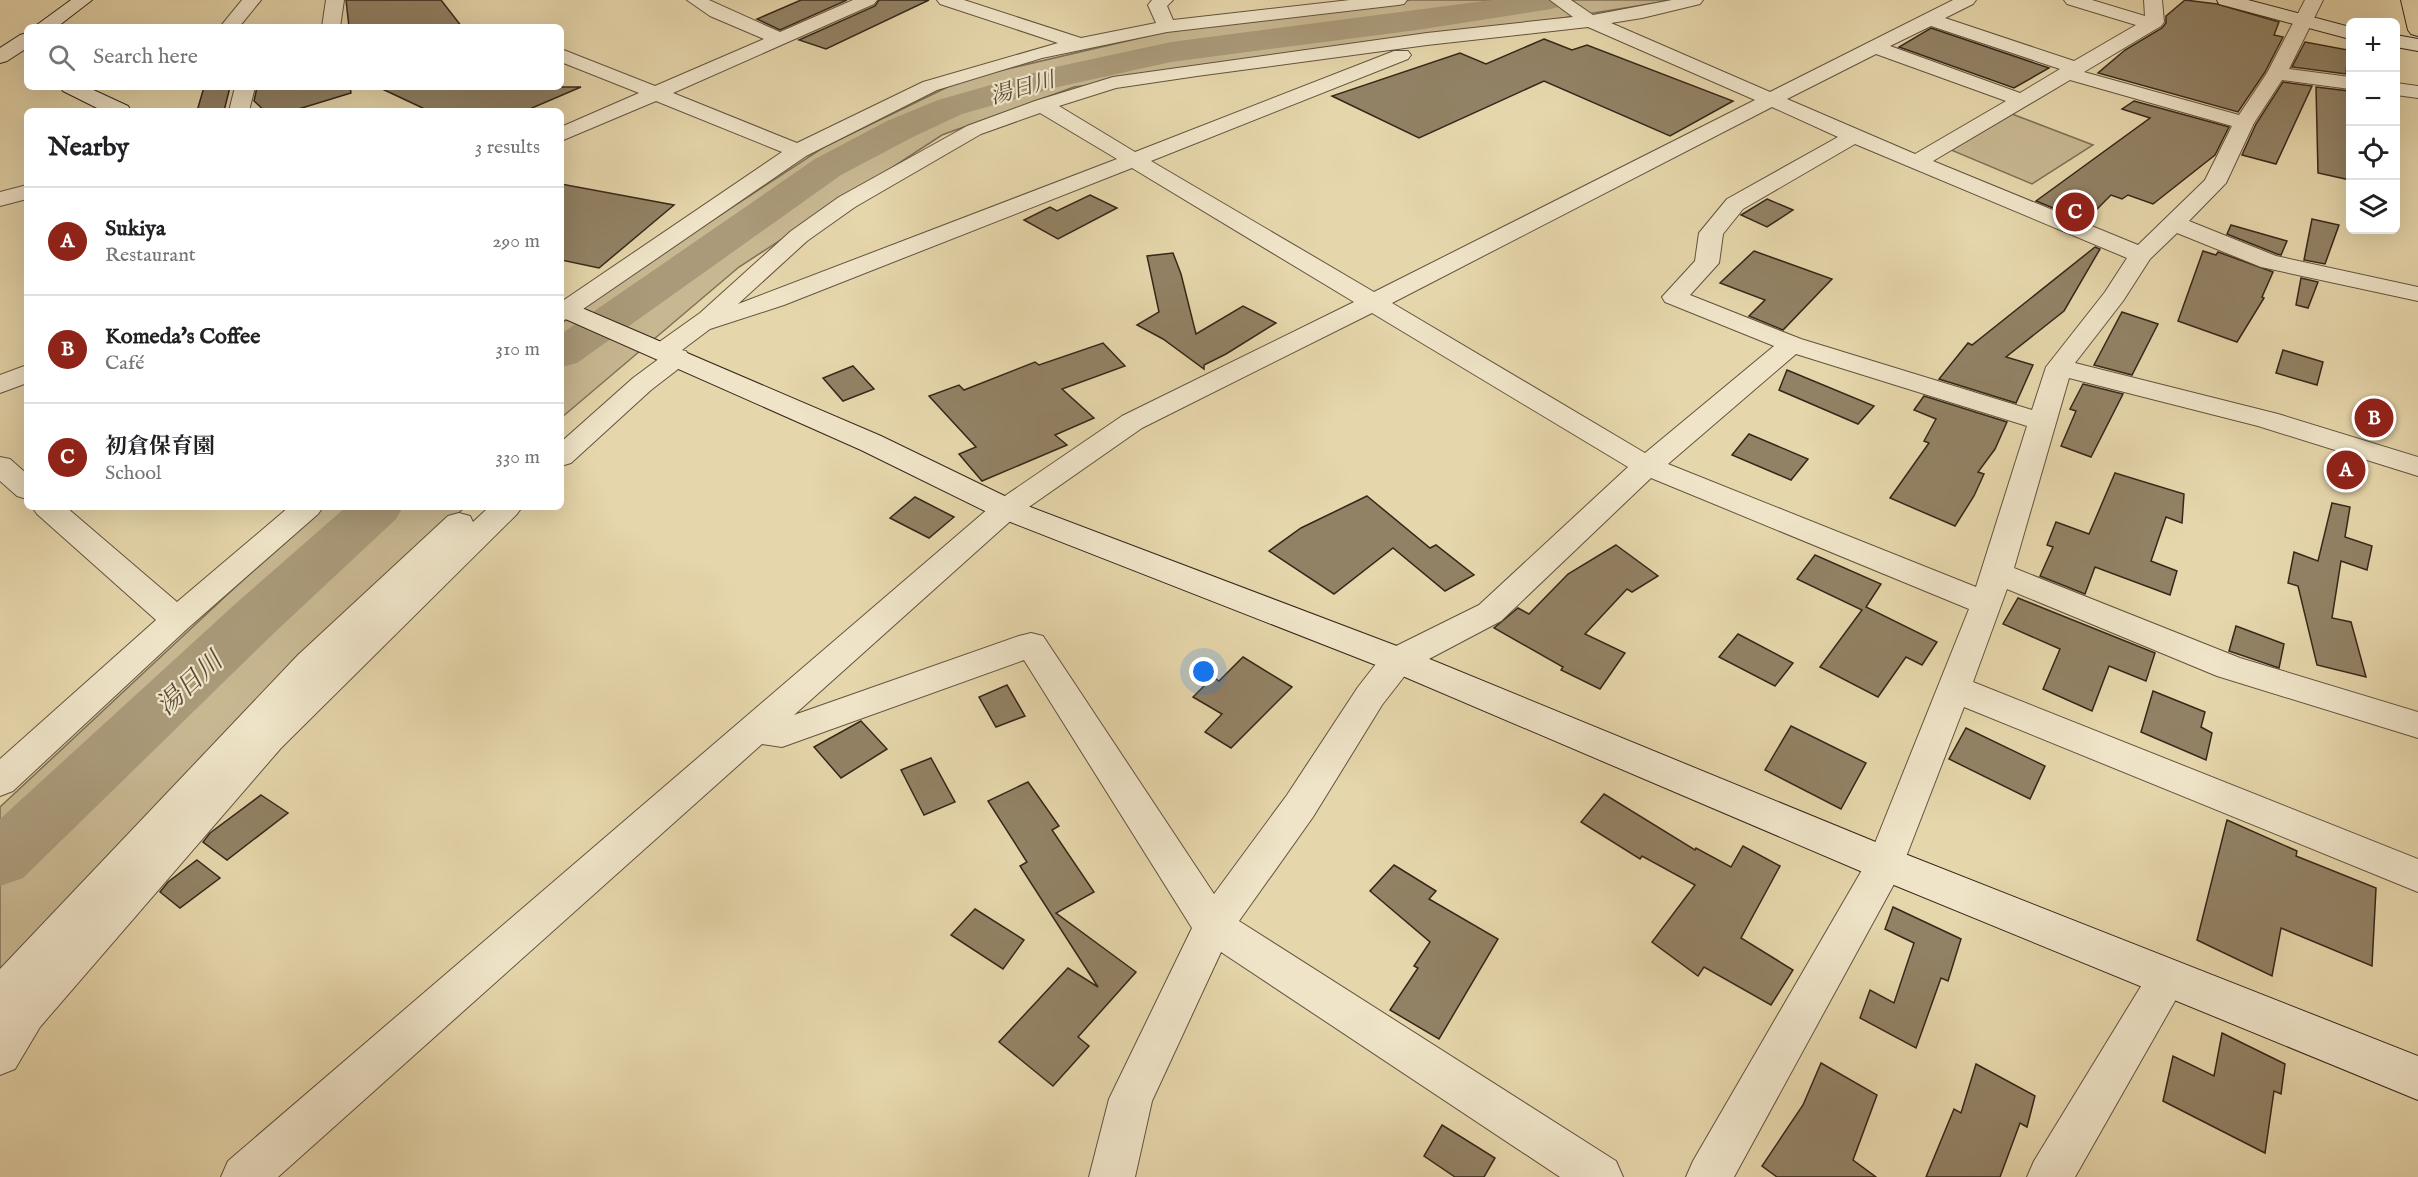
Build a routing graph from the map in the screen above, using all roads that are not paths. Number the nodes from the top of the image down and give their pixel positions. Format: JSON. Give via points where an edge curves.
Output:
{"nodes":[{"id":1,"x":83,"y":0,"type":"edge"},
{"id":2,"x":252,"y":0,"type":"edge"},
{"id":3,"x":335,"y":0,"type":"edge"},
{"id":4,"x":696,"y":0,"type":"edge"},
{"id":5,"x":868,"y":0,"type":"edge"},
{"id":6,"x":946,"y":0,"type":"edge"},
{"id":7,"x":1164,"y":0,"type":"edge"},
{"id":8,"x":1398,"y":0,"type":"edge"},
{"id":9,"x":1558,"y":0,"type":"edge"},
{"id":10,"x":1694,"y":0,"type":"edge"},
{"id":11,"x":1967,"y":0,"type":"edge"},
{"id":12,"x":2073,"y":0,"type":"edge"},
{"id":13,"x":2153,"y":0,"type":"edge"},
{"id":14,"x":2226,"y":0,"type":"edge"},
{"id":15,"x":2314,"y":0,"type":"edge"},
{"id":16,"x":2410,"y":0,"type":"edge"},
{"id":17,"x":1929,"y":19,"type":"junction"},
{"id":18,"x":1587,"y":20,"type":"junction"},
{"id":19,"x":2304,"y":21,"type":"junction"},
{"id":20,"x":48,"y":24,"type":"edge"},
{"id":21,"x":232,"y":24,"type":"edge"},
{"id":22,"x":331,"y":24,"type":"edge"},
{"id":23,"x":2151,"y":24,"type":"junction"},
{"id":24,"x":1167,"y":26,"type":"junction"},
{"id":25,"x":2418,"y":30,"type":"edge"},
{"id":26,"x":2346,"y":32,"type":"edge"},
{"id":27,"x":780,"y":39,"type":"junction"},
{"id":28,"x":24,"y":41,"type":"edge"},
{"id":29,"x":2400,"y":42,"type":"edge"},
{"id":30,"x":1081,"y":45,"type":"junction"},
{"id":31,"x":2418,"y":45,"type":"edge"},
{"id":32,"x":1874,"y":47,"type":"junction"},
{"id":33,"x":2,"y":54,"type":"edge"},
{"id":34,"x":564,"y":56,"type":"edge"},
{"id":35,"x":24,"y":63,"type":"edge"},
{"id":36,"x":2072,"y":71,"type":"junction"},
{"id":37,"x":2277,"y":73,"type":"junction"},
{"id":38,"x":2346,"y":82,"type":"edge"},
{"id":39,"x":76,"y":90,"type":"edge"},
{"id":40,"x":248,"y":90,"type":"edge"},
{"id":41,"x":2400,"y":90,"type":"edge"},
{"id":42,"x":2418,"y":92,"type":"edge"},
{"id":43,"x":654,"y":93,"type":"junction"},
{"id":44,"x":2022,"y":100,"type":"junction"},
{"id":45,"x":1771,"y":101,"type":"junction"},
{"id":46,"x":1042,"y":105,"type":"junction"},
{"id":47,"x":114,"y":108,"type":"edge"},
{"id":48,"x":240,"y":108,"type":"edge"},
{"id":49,"x":2244,"y":123,"type":"junction"},
{"id":50,"x":564,"y":134,"type":"edge"},
{"id":51,"x":1854,"y":136,"type":"junction"},
{"id":52,"x":798,"y":151,"type":"junction"},
{"id":53,"x":1133,"y":159,"type":"junction"},
{"id":54,"x":1916,"y":162,"type":"junction"},
{"id":55,"x":24,"y":193,"type":"edge"},
{"id":56,"x":0,"y":199,"type":"edge"},
{"id":57,"x":2175,"y":224,"type":"junction"},
{"id":58,"x":2141,"y":255,"type":"junction"},
{"id":59,"x":2418,"y":294,"type":"edge"},
{"id":60,"x":1372,"y":303,"type":"junction"},
{"id":61,"x":564,"y":310,"type":"edge"},
{"id":62,"x":1792,"y":344,"type":"junction"},
{"id":63,"x":675,"y":347,"type":"junction"},
{"id":64,"x":2058,"y":367,"type":"junction"},
{"id":65,"x":24,"y":374,"type":"edge"},
{"id":66,"x":0,"y":385,"type":"edge"},
{"id":67,"x":2043,"y":422,"type":"junction"},
{"id":68,"x":595,"y":426,"type":"junction"},
{"id":69,"x":564,"y":442,"type":"edge"},
{"id":70,"x":564,"y":454,"type":"edge"},
{"id":71,"x":0,"y":466,"type":"edge"},
{"id":72,"x":1647,"y":466,"type":"junction"},
{"id":73,"x":2418,"y":467,"type":"edge"},
{"id":74,"x":24,"y":486,"type":"edge"},
{"id":75,"x":1006,"y":509,"type":"junction"},
{"id":76,"x":50,"y":510,"type":"edge"},
{"id":77,"x":305,"y":510,"type":"edge"},
{"id":78,"x":475,"y":510,"type":"edge"},
{"id":79,"x":504,"y":510,"type":"edge"},
{"id":80,"x":1997,"y":573,"type":"junction"},
{"id":81,"x":1987,"y":604,"type":"junction"},
{"id":82,"x":177,"y":620,"type":"junction"},
{"id":83,"x":1398,"y":660,"type":"junction"},
{"id":84,"x":1955,"y":689,"type":"junction"},
{"id":85,"x":2418,"y":725,"type":"edge"},
{"id":86,"x":754,"y":729,"type":"junction"},
{"id":87,"x":0,"y":781,"type":"edge"},
{"id":88,"x":1886,"y":864,"type":"junction"},
{"id":89,"x":2418,"y":876,"type":"edge"},
{"id":90,"x":1213,"y":926,"type":"junction"},
{"id":91,"x":2168,"y":978,"type":"junction"},
{"id":92,"x":0,"y":998,"type":"edge"},
{"id":93,"x":0,"y":1055,"type":"edge"},
{"id":94,"x":2418,"y":1078,"type":"edge"},
{"id":95,"x":244,"y":1177,"type":"edge"},
{"id":96,"x":1112,"y":1177,"type":"edge"},
{"id":97,"x":1600,"y":1177,"type":"edge"},
{"id":98,"x":1709,"y":1177,"type":"edge"},
{"id":99,"x":2050,"y":1177,"type":"edge"}],
"edges":[{"from":1,"to":20,"type":"street"},
{"from":2,"to":21,"type":"street"},
{"from":3,"to":22,"type":"street"},
{"from":4,"to":27,"type":"street"},
{"from":5,"to":27,"type":"street"},
{"from":6,"to":30,"type":"street"},
{"from":7,"to":24,"type":"street","via":[[1157,5]]},
{"from":8,"to":24,"type":"street"},
{"from":9,"to":18,"type":"street"},
{"from":10,"to":18,"type":"street","via":[[1642,13]]},
{"from":11,"to":17,"type":"street"},
{"from":12,"to":23,"type":"street"},
{"from":13,"to":23,"type":"street","via":[[2155,22]]},
{"from":14,"to":19,"type":"street"},
{"from":15,"to":19,"type":"street"},
{"from":16,"to":25,"type":"main road"},
{"from":17,"to":32,"type":"street"},
{"from":17,"to":36,"type":"street"},
{"from":18,"to":45,"type":"street"},
{"from":18,"to":46,"type":"street","via":[[1113,83]]},
{"from":18,"to":53,"type":"street","via":[[1577,29],[1407,52]]},
{"from":19,"to":26,"type":"street"},
{"from":19,"to":37,"type":"street"},
{"from":23,"to":36,"type":"street"},
{"from":24,"to":30,"type":"street"},
{"from":27,"to":43,"type":"street"},
{"from":28,"to":33,"type":"street"},
{"from":29,"to":31,"type":"street"},
{"from":30,"to":52,"type":"street","via":[[1038,53],[930,86]]},
{"from":32,"to":44,"type":"street"},
{"from":32,"to":45,"type":"street"},
{"from":33,"to":35,"type":"street"},
{"from":34,"to":43,"type":"street"},
{"from":36,"to":44,"type":"street"},
{"from":36,"to":49,"type":"street"},
{"from":37,"to":38,"type":"street"},
{"from":37,"to":49,"type":"street"},
{"from":39,"to":47,"type":"street"},
{"from":40,"to":48,"type":"street"},
{"from":41,"to":42,"type":"street"},
{"from":43,"to":50,"type":"street"},
{"from":43,"to":52,"type":"street"},
{"from":44,"to":54,"type":"street"},
{"from":45,"to":51,"type":"street"},
{"from":45,"to":60,"type":"street"},
{"from":46,"to":53,"type":"street"},
{"from":46,"to":63,"type":"street","via":[[974,130],[847,202],[799,236]]},
{"from":49,"to":57,"type":"street","via":[[2215,183]]},
{"from":51,"to":54,"type":"street"},
{"from":51,"to":62,"type":"street","via":[[1735,204],[1711,233],[1707,263],[1674,297]]},
{"from":52,"to":61,"type":"street"},
{"from":53,"to":60,"type":"street"},
{"from":53,"to":63,"type":"street","via":[[775,300]]},
{"from":54,"to":58,"type":"street"},
{"from":55,"to":56,"type":"street"},
{"from":57,"to":58,"type":"street"},
{"from":57,"to":59,"type":"street","via":[[2269,262]]},
{"from":58,"to":64,"type":"street"},
{"from":60,"to":72,"type":"street"},
{"from":60,"to":75,"type":"street","via":[[1132,422]]},
{"from":61,"to":63,"type":"street"},
{"from":62,"to":67,"type":"street"},
{"from":62,"to":72,"type":"street"},
{"from":63,"to":68,"type":"street","via":[[642,384]]},
{"from":63,"to":75,"type":"street"},
{"from":64,"to":67,"type":"street"},
{"from":64,"to":73,"type":"street","via":[[2268,420]]},
{"from":65,"to":66,"type":"street"},
{"from":67,"to":80,"type":"street"},
{"from":68,"to":69,"type":"street"},
{"from":68,"to":70,"type":"street"},
{"from":71,"to":74,"type":"street"},
{"from":72,"to":81,"type":"street"},
{"from":72,"to":83,"type":"street","via":[[1490,613]]},
{"from":75,"to":83,"type":"street"},
{"from":75,"to":86,"type":"street"},
{"from":76,"to":82,"type":"street"},
{"from":77,"to":82,"type":"street"},
{"from":78,"to":92,"type":"street","via":[[309,664]]},
{"from":79,"to":93,"type":"street","via":[[269,738],[25,1013]]},
{"from":80,"to":81,"type":"street"},
{"from":80,"to":85,"type":"street","via":[[2229,667]]},
{"from":81,"to":84,"type":"street"},
{"from":82,"to":87,"type":"street"},
{"from":83,"to":88,"type":"street"},
{"from":83,"to":90,"type":"street"},
{"from":84,"to":88,"type":"street"},
{"from":84,"to":89,"type":"street"},
{"from":86,"to":90,"type":"street","via":[[782,733],[1031,645]]},
{"from":86,"to":95,"type":"street"},
{"from":88,"to":91,"type":"street"},
{"from":88,"to":98,"type":"street"},
{"from":90,"to":96,"type":"street","via":[[1131,1099]]},
{"from":90,"to":97,"type":"street"},
{"from":91,"to":94,"type":"street"},
{"from":91,"to":99,"type":"street"}]}
